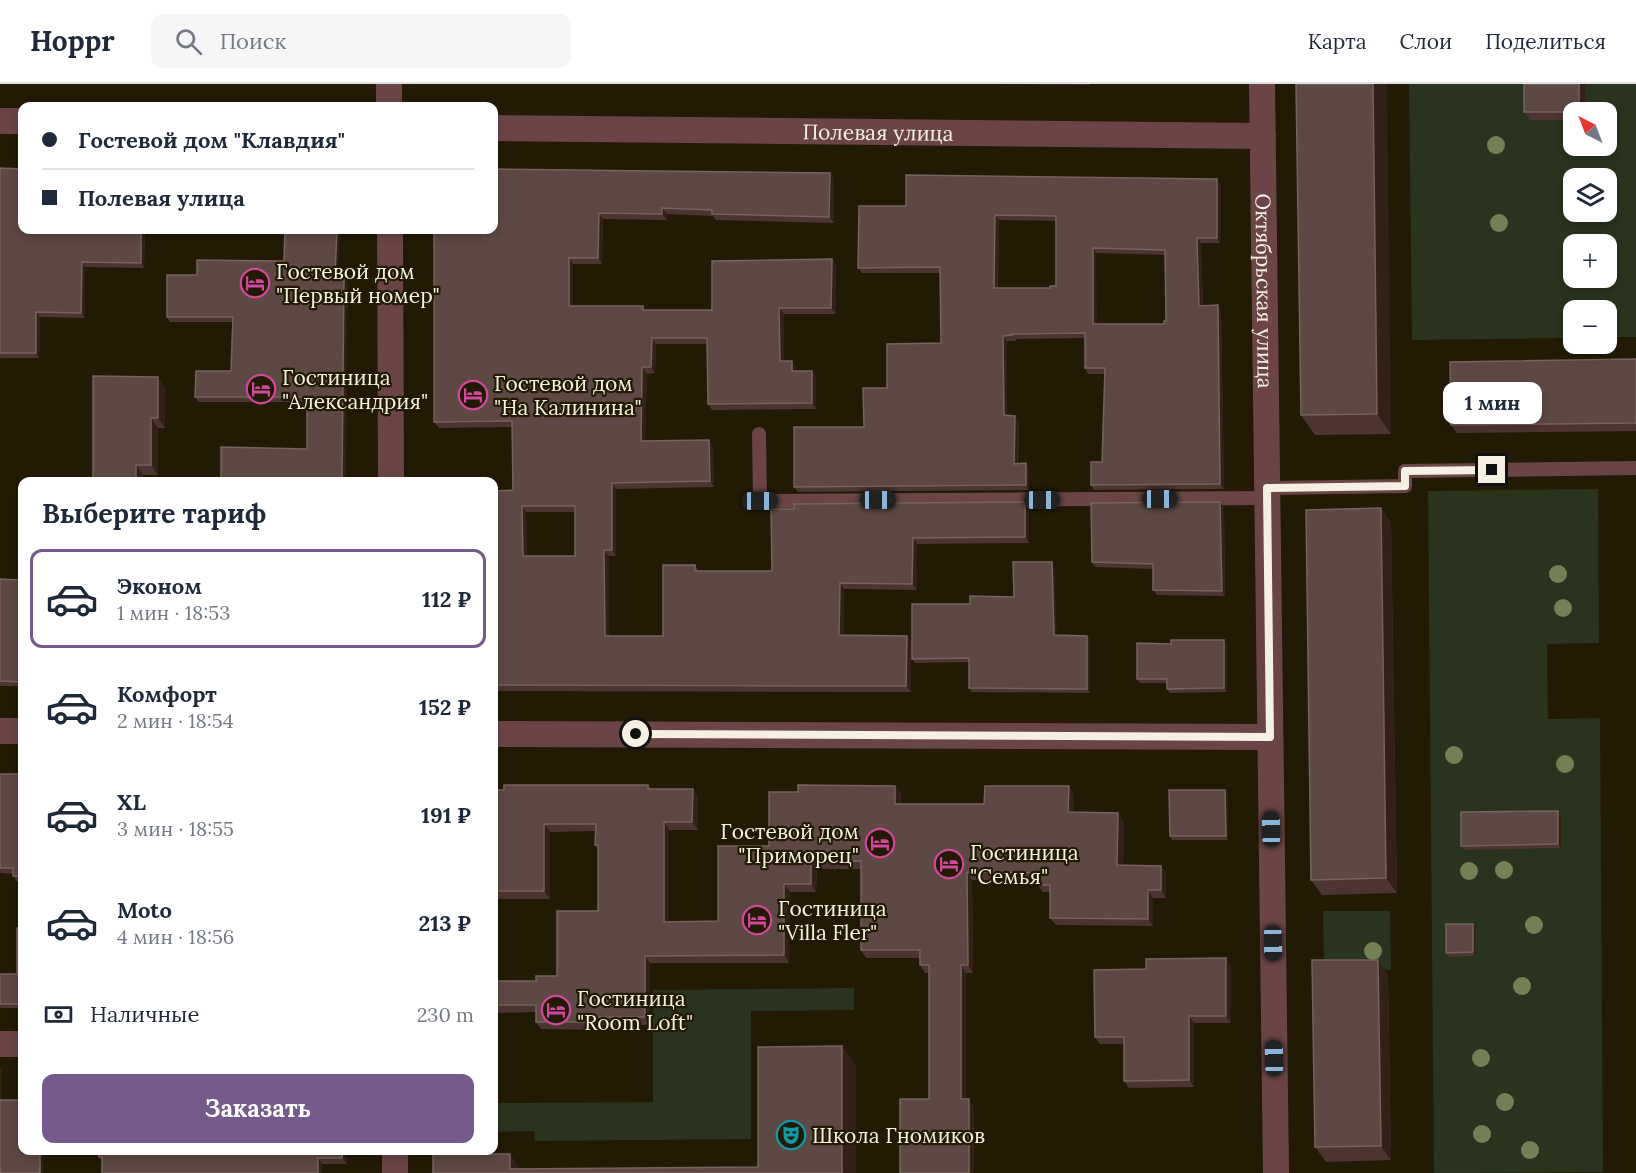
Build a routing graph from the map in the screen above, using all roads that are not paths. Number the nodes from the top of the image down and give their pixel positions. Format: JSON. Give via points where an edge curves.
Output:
{"nodes":[{"id":1,"x":389,"y":84,"type":"edge"},
{"id":2,"x":1262,"y":84,"type":"edge"},
{"id":3,"x":389,"y":102,"type":"edge"},
{"id":4,"x":0,"y":121,"type":"edge"},
{"id":5,"x":18,"y":122,"type":"edge"},
{"id":6,"x":498,"y":128,"type":"edge"},
{"id":7,"x":1263,"y":136,"type":"junction"},
{"id":8,"x":390,"y":234,"type":"edge"},
{"id":9,"x":759,"y":434,"type":"dead end"},
{"id":10,"x":1636,"y":468,"type":"edge"},
{"id":11,"x":391,"y":477,"type":"edge"},
{"id":12,"x":1267,"y":493,"type":"junction"},
{"id":13,"x":0,"y":731,"type":"edge"},
{"id":14,"x":18,"y":731,"type":"edge"},
{"id":15,"x":498,"y":734,"type":"edge"},
{"id":16,"x":1270,"y":737,"type":"junction"},
{"id":17,"x":0,"y":1044,"type":"edge"},
{"id":18,"x":18,"y":1044,"type":"edge"},
{"id":19,"x":395,"y":1155,"type":"edge"},
{"id":20,"x":395,"y":1173,"type":"edge"},
{"id":21,"x":1276,"y":1173,"type":"edge"}],
"edges":[{"from":1,"to":3,"type":"street"},
{"from":2,"to":7,"type":"street","name":"Октябрьская улица"},
{"from":4,"to":5,"type":"street"},
{"from":6,"to":7,"type":"street","name":"Полевая улица"},
{"from":7,"to":12,"type":"street","name":"Октябрьская улица"},
{"from":8,"to":11,"type":"street"},
{"from":9,"to":12,"type":"lane","via":[[760,501]]},
{"from":10,"to":12,"type":"lane","via":[[1405,471],[1405,486]]},
{"from":12,"to":16,"type":"street","name":"Октябрьская улица"},
{"from":13,"to":14,"type":"street"},
{"from":15,"to":16,"type":"street"},
{"from":16,"to":21,"type":"street","name":"Октябрьская улица"},
{"from":17,"to":18,"type":"street"},
{"from":19,"to":20,"type":"street"}]}
